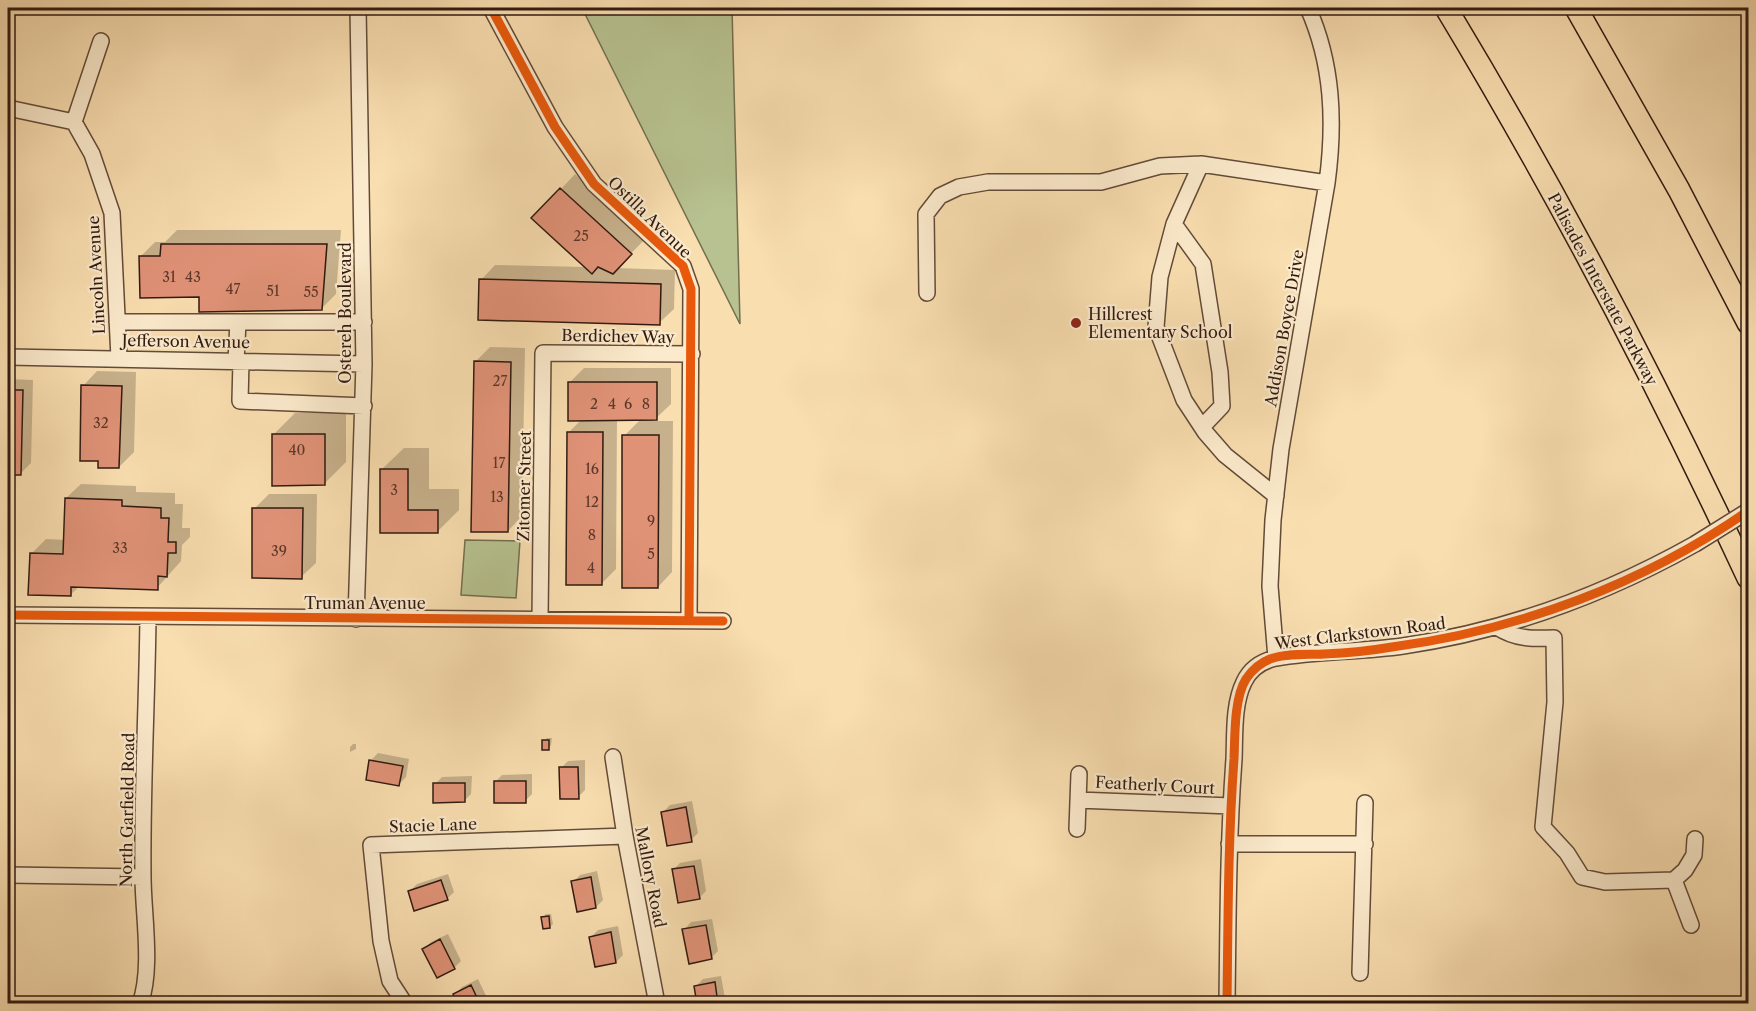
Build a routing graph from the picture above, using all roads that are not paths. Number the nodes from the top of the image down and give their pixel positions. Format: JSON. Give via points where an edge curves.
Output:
{"nodes":[{"id":1,"x":358,"y":8,"type":"edge"},
{"id":2,"x":490,"y":8,"type":"edge"},
{"id":3,"x":1308,"y":8,"type":"edge"},
{"id":4,"x":1446,"y":8,"type":"edge"},
{"id":5,"x":1576,"y":8,"type":"edge"},
{"id":6,"x":101,"y":41,"type":"dead end"},
{"id":7,"x":8,"y":108,"type":"edge"},
{"id":8,"x":74,"y":122,"type":"junction"},
{"id":9,"x":1201,"y":164,"type":"junction"},
{"id":10,"x":1327,"y":183,"type":"junction"},
{"id":11,"x":1174,"y":224,"type":"junction"},
{"id":12,"x":927,"y":293,"type":"dead end"},
{"id":13,"x":117,"y":322,"type":"junction"},
{"id":14,"x":238,"y":322,"type":"junction"},
{"id":15,"x":364,"y":322,"type":"junction"},
{"id":16,"x":1749,"y":323,"type":"edge"},
{"id":17,"x":543,"y":353,"type":"joint"},
{"id":18,"x":692,"y":354,"type":"junction"},
{"id":19,"x":8,"y":357,"type":"edge"},
{"id":20,"x":119,"y":358,"type":"junction"},
{"id":21,"x":239,"y":361,"type":"junction"},
{"id":22,"x":364,"y":364,"type":"junction"},
{"id":23,"x":364,"y":406,"type":"junction"},
{"id":24,"x":1202,"y":427,"type":"junction"},
{"id":25,"x":1276,"y":496,"type":"junction"},
{"id":26,"x":1749,"y":511,"type":"edge"},
{"id":27,"x":1749,"y":578,"type":"edge"},
{"id":28,"x":8,"y":615,"type":"edge"},
{"id":29,"x":148,"y":616,"type":"junction"},
{"id":30,"x":356,"y":619,"type":"junction"},
{"id":31,"x":540,"y":619,"type":"junction"},
{"id":32,"x":689,"y":620,"type":"junction"},
{"id":33,"x":723,"y":621,"type":"dead end"},
{"id":34,"x":1497,"y":627,"type":"junction"},
{"id":35,"x":1276,"y":658,"type":"junction"},
{"id":36,"x":613,"y":757,"type":"dead end"},
{"id":37,"x":1079,"y":774,"type":"dead end"},
{"id":38,"x":1078,"y":800,"type":"junction"},
{"id":39,"x":1365,"y":802,"type":"dead end"},
{"id":40,"x":1231,"y":806,"type":"junction"},
{"id":41,"x":1077,"y":829,"type":"dead end"},
{"id":42,"x":625,"y":836,"type":"junction"},
{"id":43,"x":1695,"y":839,"type":"dead end"},
{"id":44,"x":1365,"y":843,"type":"junction"},
{"id":45,"x":1229,"y":844,"type":"junction"},
{"id":46,"x":8,"y":875,"type":"edge"},
{"id":47,"x":143,"y":877,"type":"junction"},
{"id":48,"x":1674,"y":880,"type":"junction"},
{"id":49,"x":1691,"y":925,"type":"dead end"},
{"id":50,"x":1360,"y":973,"type":"dead end"},
{"id":51,"x":140,"y":1004,"type":"edge"},
{"id":52,"x":405,"y":1004,"type":"edge"},
{"id":53,"x":657,"y":1004,"type":"edge"},
{"id":54,"x":1227,"y":1004,"type":"edge"}],
"edges":[{"from":1,"to":15,"type":"street","name":"Ostereh Boulevard"},
{"from":2,"to":18,"type":"street","name":"Ostilla Avenue","via":[[555,127],[594,184],[683,266],[691,289]]},
{"from":3,"to":10,"type":"street","name":"Addison Boyce Drive","via":[[1330,88],[1332,133]]},
{"from":4,"to":27,"type":"highway","name":"Palisades Interstate Parkway","via":[[1585,253]]},
{"from":5,"to":16,"type":"highway"},
{"from":6,"to":8,"type":"street"},
{"from":7,"to":8,"type":"street"},
{"from":8,"to":13,"type":"street","name":"Lincoln Avenue","via":[[92,154],[112,213]]},
{"from":9,"to":10,"type":"street"},
{"from":9,"to":11,"type":"street"},
{"from":9,"to":12,"type":"street","via":[[1160,166],[1101,182],[988,182],[958,187],[940,196],[926,214]]},
{"from":10,"to":25,"type":"street","name":"Addison Boyce Drive"},
{"from":11,"to":24,"type":"street","via":[[1161,277],[1156,327],[1184,400]]},
{"from":11,"to":24,"type":"street","via":[[1203,264],[1220,372],[1222,406]]},
{"from":13,"to":14,"type":"street"},
{"from":13,"to":20,"type":"street","name":"Lincoln Avenue"},
{"from":14,"to":15,"type":"street"},
{"from":14,"to":21,"type":"street"},
{"from":15,"to":22,"type":"street","name":"Ostereh Boulevard"},
{"from":17,"to":18,"type":"street","name":"Berdichev Way"},
{"from":17,"to":31,"type":"street","name":"Zitomer Street"},
{"from":18,"to":32,"type":"street","name":"Ostilla Avenue"},
{"from":19,"to":20,"type":"street","name":"Jefferson Avenue"},
{"from":20,"to":21,"type":"street","name":"Jefferson Avenue"},
{"from":21,"to":22,"type":"street","name":"Jefferson Avenue"},
{"from":21,"to":23,"type":"street","via":[[240,401]]},
{"from":22,"to":23,"type":"street","name":"Ostereh Boulevard"},
{"from":23,"to":30,"type":"street","name":"Ostereh Boulevard"},
{"from":24,"to":25,"type":"street","via":[[1225,455]]},
{"from":25,"to":35,"type":"street","name":"Addison Boyce Drive","via":[[1270,586]]},
{"from":26,"to":34,"type":"street","name":"West Clarkstown Road","bridge":true,"via":[[1644,571]]},
{"from":28,"to":29,"type":"street","name":"Truman Avenue"},
{"from":29,"to":30,"type":"street","name":"Truman Avenue"},
{"from":29,"to":47,"type":"street","name":"North Garfield Road"},
{"from":30,"to":31,"type":"street","name":"Truman Avenue"},
{"from":31,"to":32,"type":"street","name":"Truman Avenue"},
{"from":32,"to":33,"type":"street","name":"Truman Avenue"},
{"from":34,"to":35,"type":"street","name":"West Clarkstown Road","via":[[1403,646]]},
{"from":34,"to":48,"type":"street","via":[[1513,636],[1554,638],[1555,702],[1543,827],[1582,877],[1605,882]]},
{"from":35,"to":40,"type":"street","name":"West Clarkstown Road","via":[[1257,666],[1242,688]]},
{"from":36,"to":42,"type":"street","name":"Mallory Road"},
{"from":37,"to":38,"type":"street","name":"Featherly Court"},
{"from":38,"to":40,"type":"street","name":"Featherly Court"},
{"from":38,"to":41,"type":"street","name":"Featherly Court"},
{"from":39,"to":44,"type":"street"},
{"from":40,"to":45,"type":"street","name":"West Clarkstown Road"},
{"from":42,"to":52,"type":"street","name":"Stacie Lane","via":[[371,845],[381,941],[390,981]]},
{"from":42,"to":53,"type":"street","name":"Mallory Road"},
{"from":43,"to":48,"type":"street","via":[[1694,855]]},
{"from":44,"to":45,"type":"street"},
{"from":44,"to":50,"type":"street"},
{"from":45,"to":54,"type":"street","name":"West Clarkstown Road"},
{"from":46,"to":47,"type":"street"},
{"from":47,"to":51,"type":"street","name":"North Garfield Road","via":[[147,949]]},
{"from":48,"to":49,"type":"street"}]}
